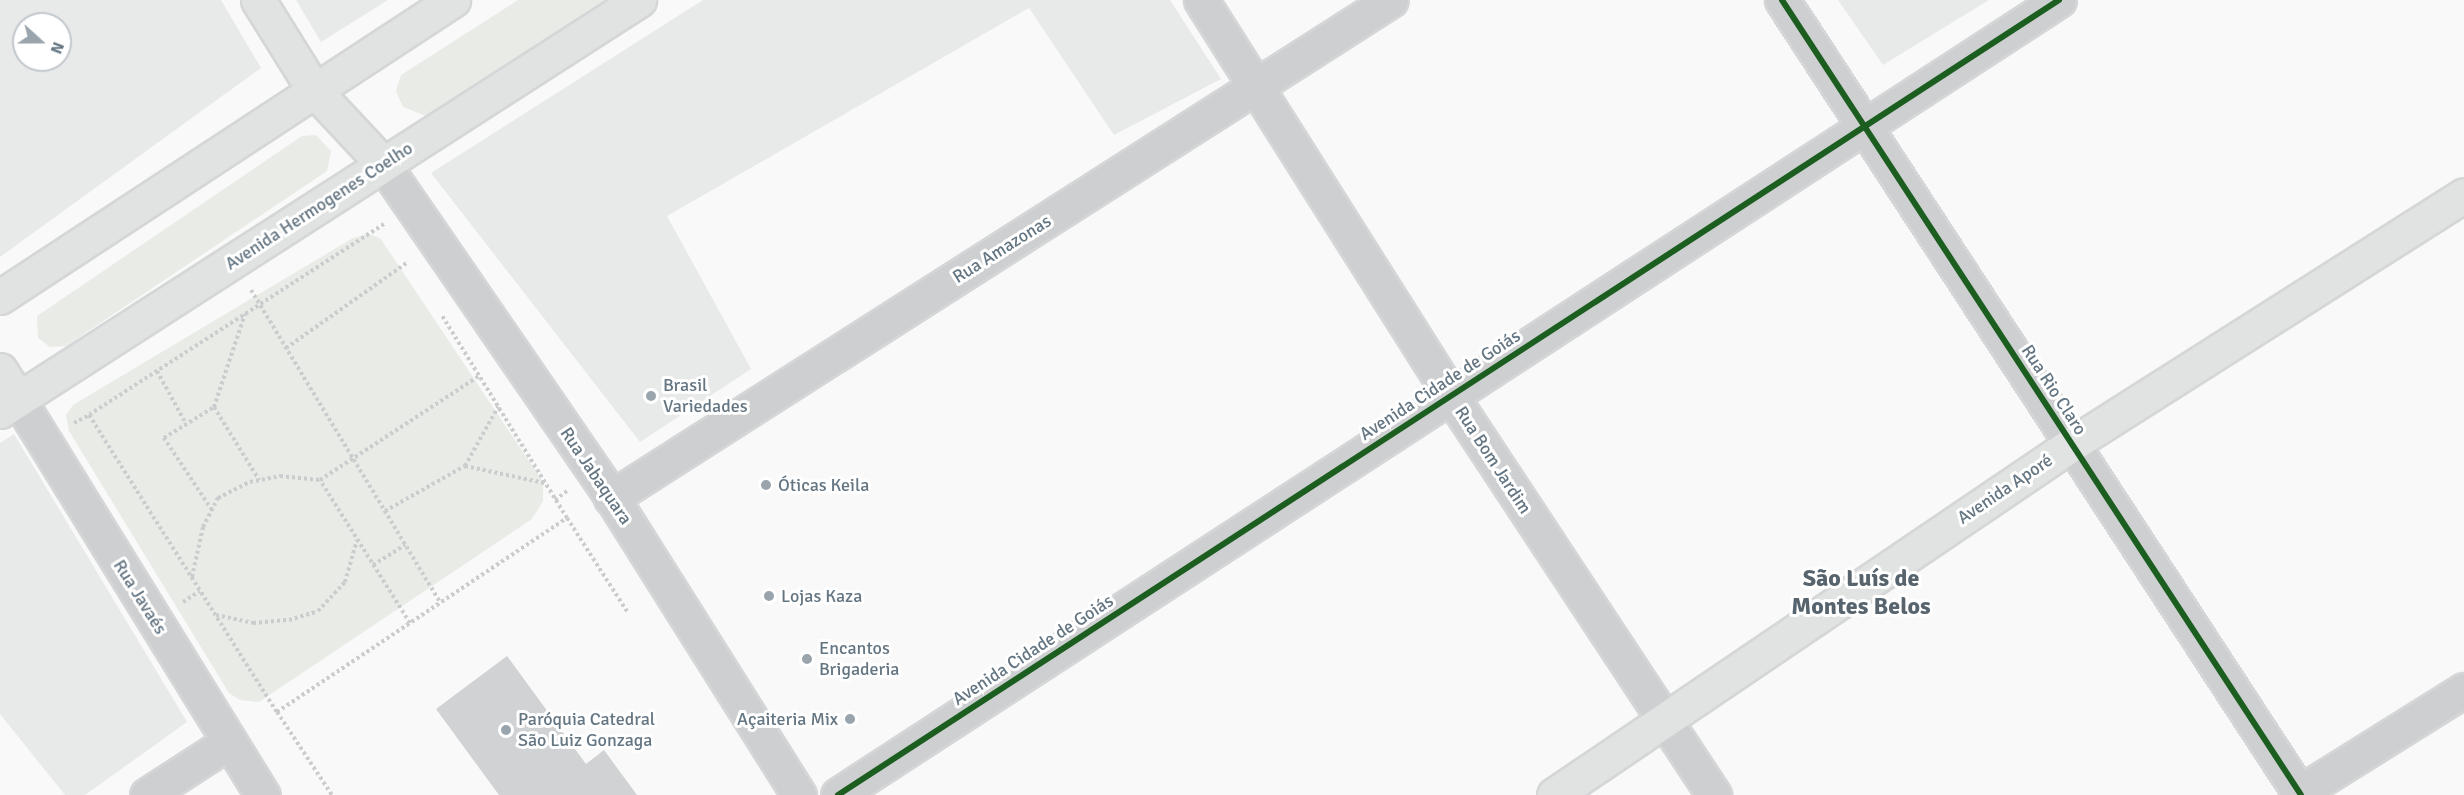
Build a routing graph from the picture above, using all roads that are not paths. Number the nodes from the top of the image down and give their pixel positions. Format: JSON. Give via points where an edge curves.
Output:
{"nodes":[{"id":1,"x":258,"y":0,"type":"edge"},
{"id":2,"x":639,"y":0,"type":"edge"},
{"id":3,"x":1201,"y":0,"type":"edge"},
{"id":4,"x":1391,"y":0,"type":"edge"},
{"id":5,"x":1782,"y":0,"type":"edge"},
{"id":6,"x":2059,"y":0,"type":"edge"},
{"id":7,"x":434,"y":5,"type":"edge"},
{"id":8,"x":1258,"y":86,"type":"junction"},
{"id":9,"x":314,"y":90,"type":"junction"},
{"id":10,"x":1863,"y":127,"type":"junction"},
{"id":11,"x":384,"y":164,"type":"junction"},
{"id":12,"x":2464,"y":195,"type":"edge"},
{"id":13,"x":0,"y":297,"type":"edge"},
{"id":14,"x":0,"y":370,"type":"edge"},
{"id":15,"x":1451,"y":396,"type":"junction"},
{"id":16,"x":9,"y":405,"type":"edge"},
{"id":17,"x":2072,"y":444,"type":"junction"},
{"id":18,"x":611,"y":498,"type":"junction"},
{"id":19,"x":2464,"y":690,"type":"edge"},
{"id":20,"x":1664,"y":721,"type":"junction"},
{"id":21,"x":229,"y":742,"type":"junction"},
{"id":22,"x":2299,"y":794,"type":"edge"},
{"id":23,"x":147,"y":795,"type":"edge"},
{"id":24,"x":263,"y":795,"type":"edge"},
{"id":25,"x":799,"y":795,"type":"edge"},
{"id":26,"x":838,"y":795,"type":"edge"},
{"id":27,"x":1554,"y":795,"type":"edge"},
{"id":28,"x":1714,"y":795,"type":"edge"}],
"edges":[{"from":1,"to":9,"type":"main road"},
{"from":2,"to":11,"type":"main road","name":"Avenida Hermogenes Coelho"},
{"from":3,"to":8,"type":"street","name":"Rua Bom Jardim"},
{"from":4,"to":8,"type":"street","name":"Rua Amazonas"},
{"from":5,"to":10,"type":"street","name":"Rua Rio Claro"},
{"from":6,"to":10,"type":"street","name":"Avenida Cidade de Goiás"},
{"from":7,"to":9,"type":"main road"},
{"from":8,"to":15,"type":"street","name":"Rua Bom Jardim"},
{"from":8,"to":18,"type":"street","name":"Rua Amazonas"},
{"from":9,"to":11,"type":"main road"},
{"from":9,"to":13,"type":"main road"},
{"from":10,"to":15,"type":"street","name":"Avenida Cidade de Goiás"},
{"from":10,"to":17,"type":"street","name":"Rua Rio Claro"},
{"from":11,"to":16,"type":"main road","name":"Avenida Hermogenes Coelho"},
{"from":11,"to":18,"type":"street","name":"Rua Jabaquara"},
{"from":12,"to":17,"type":"main road","name":"Avenida Aporé"},
{"from":14,"to":16,"type":"main road"},
{"from":15,"to":20,"type":"street","name":"Rua Bom Jardim"},
{"from":15,"to":26,"type":"street","name":"Avenida Cidade de Goiás"},
{"from":16,"to":21,"type":"street","name":"Rua Javaés"},
{"from":17,"to":20,"type":"main road","name":"Avenida Aporé"},
{"from":17,"to":22,"type":"street","name":"Rua Rio Claro"},
{"from":18,"to":25,"type":"street","name":"Rua Jabaquara"},
{"from":19,"to":22,"type":"street"},
{"from":20,"to":27,"type":"main road","name":"Avenida Aporé"},
{"from":20,"to":28,"type":"street","name":"Rua Bom Jardim"},
{"from":21,"to":23,"type":"street"},
{"from":21,"to":24,"type":"street","name":"Rua Javaés"}]}
